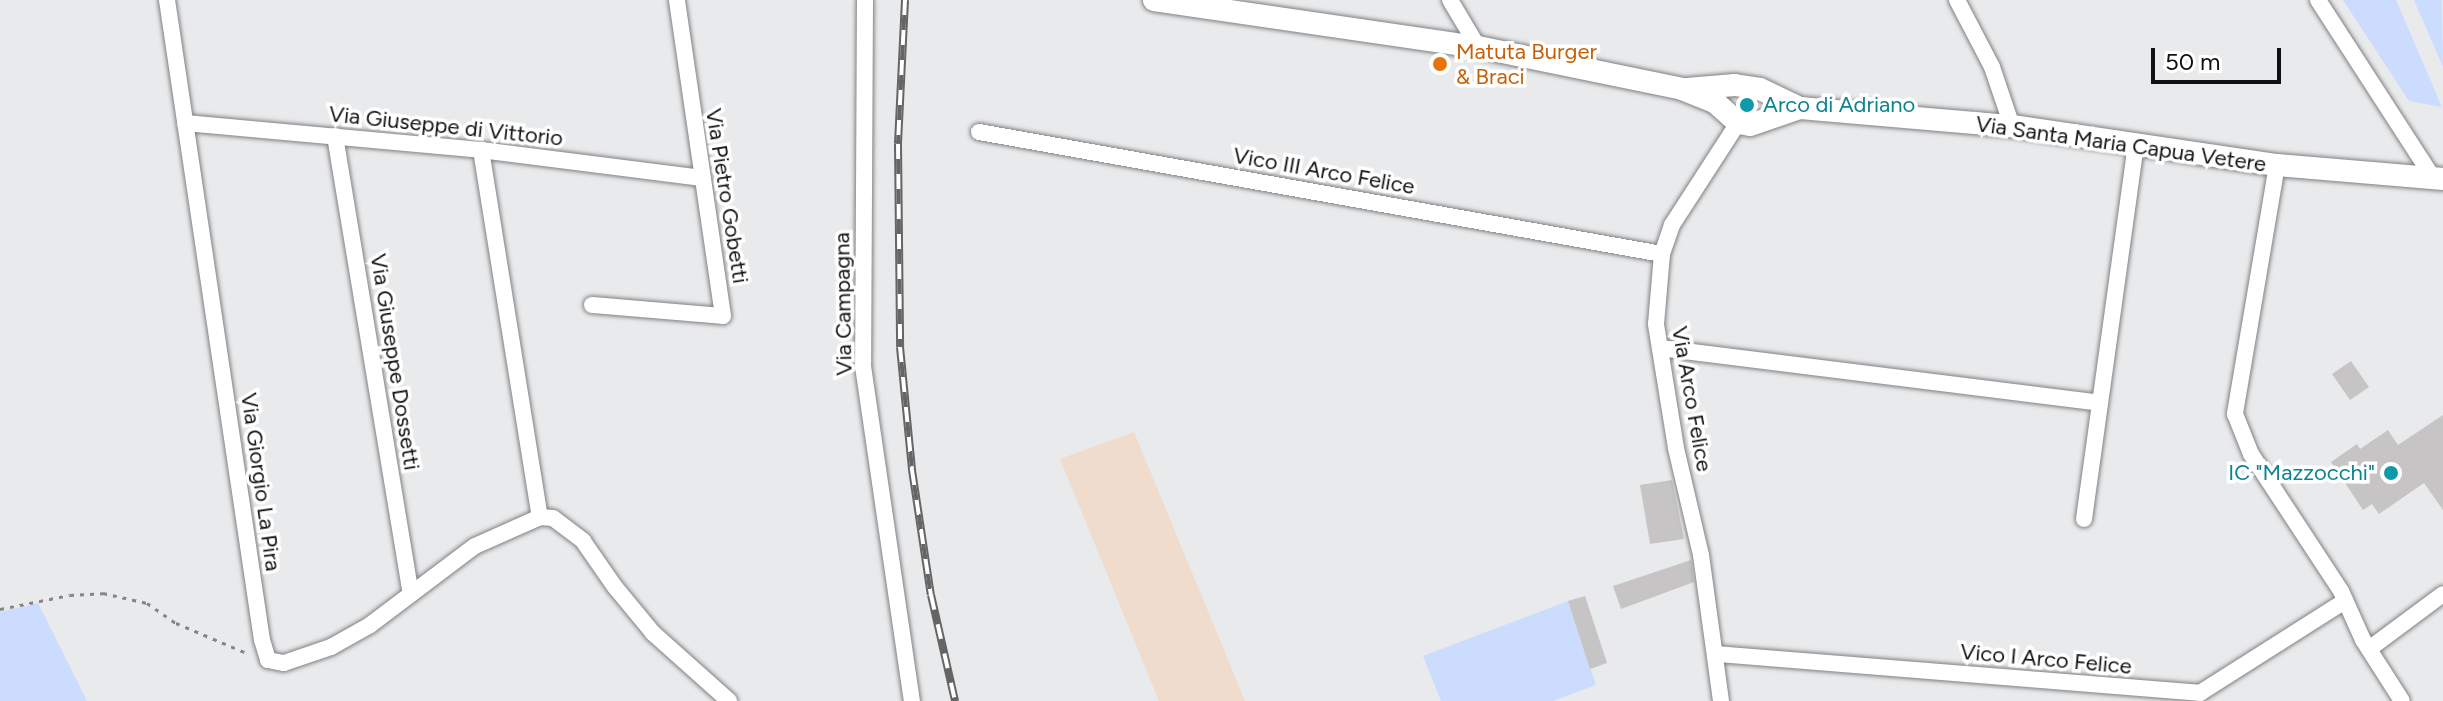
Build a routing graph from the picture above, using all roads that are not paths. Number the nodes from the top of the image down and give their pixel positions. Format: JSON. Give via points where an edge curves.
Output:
{"nodes":[{"id":1,"x":167,"y":0,"type":"edge"},
{"id":2,"x":677,"y":0,"type":"edge"},
{"id":3,"x":865,"y":0,"type":"edge"},
{"id":4,"x":1154,"y":0,"type":"edge"},
{"id":5,"x":1450,"y":0,"type":"edge"},
{"id":6,"x":1957,"y":0,"type":"edge"},
{"id":7,"x":2318,"y":0,"type":"edge"},
{"id":8,"x":1478,"y":47,"type":"junction"},
{"id":9,"x":1682,"y":89,"type":"junction"},
{"id":10,"x":1800,"y":108,"type":"junction"},
{"id":11,"x":185,"y":123,"type":"junction"},
{"id":12,"x":1738,"y":123,"type":"junction"},
{"id":13,"x":2012,"y":126,"type":"junction"},
{"id":14,"x":979,"y":132,"type":"dead end"},
{"id":15,"x":335,"y":136,"type":"junction"},
{"id":16,"x":2136,"y":144,"type":"junction"},
{"id":17,"x":481,"y":150,"type":"junction"},
{"id":18,"x":2277,"y":165,"type":"junction"},
{"id":19,"x":702,"y":178,"type":"junction"},
{"id":20,"x":2438,"y":179,"type":"edge"},
{"id":21,"x":1662,"y":254,"type":"junction"},
{"id":22,"x":592,"y":305,"type":"dead end"},
{"id":23,"x":1660,"y":348,"type":"junction"},
{"id":24,"x":2100,"y":403,"type":"junction"},
{"id":25,"x":540,"y":517,"type":"junction"},
{"id":26,"x":2084,"y":519,"type":"dead end"},
{"id":27,"x":411,"y":594,"type":"junction"},
{"id":28,"x":2443,"y":594,"type":"edge"},
{"id":29,"x":2345,"y":601,"type":"junction"},
{"id":30,"x":2369,"y":649,"type":"junction"},
{"id":31,"x":1717,"y":654,"type":"junction"},
{"id":32,"x":729,"y":701,"type":"edge"},
{"id":33,"x":912,"y":701,"type":"edge"},
{"id":34,"x":1721,"y":701,"type":"edge"},
{"id":35,"x":2402,"y":701,"type":"edge"}],
"edges":[{"from":1,"to":11,"type":"street","name":"Via Giorgio La Pira"},
{"from":2,"to":19,"type":"street","name":"Via Pietro Gobetti"},
{"from":3,"to":33,"type":"street","name":"Via Campagna","via":[[863,366]]},
{"from":4,"to":8,"type":"main road"},
{"from":5,"to":8,"type":"street"},
{"from":6,"to":13,"type":"street","via":[[1992,67]]},
{"from":7,"to":20,"type":"street"},
{"from":8,"to":9,"type":"main road"},
{"from":9,"to":10,"type":"main road","via":[[1760,89]]},
{"from":9,"to":12,"type":"main road","via":[[1716,103]]},
{"from":10,"to":12,"type":"main road","via":[[1750,125]]},
{"from":10,"to":13,"type":"main road","name":"Via Santa Maria Capua Vetere"},
{"from":11,"to":15,"type":"street","name":"Via Giuseppe di Vittorio"},
{"from":11,"to":27,"type":"street","name":"Via Giorgio La Pira","via":[[268,660],[284,663],[331,647]]},
{"from":12,"to":21,"type":"street","name":"Via Arco Felice","via":[[1672,225]]},
{"from":13,"to":16,"type":"main road","name":"Via Santa Maria Capua Vetere"},
{"from":14,"to":21,"type":"street","name":"Vico III Arco Felice"},
{"from":15,"to":17,"type":"street","name":"Via Giuseppe di Vittorio"},
{"from":15,"to":27,"type":"street","name":"Via Giuseppe Dossetti"},
{"from":16,"to":18,"type":"main road","name":"Via Santa Maria Capua Vetere"},
{"from":16,"to":24,"type":"street"},
{"from":17,"to":19,"type":"street","name":"Via Giuseppe di Vittorio"},
{"from":17,"to":25,"type":"street"},
{"from":18,"to":20,"type":"main road","name":"Via Santa Maria Capua Vetere"},
{"from":18,"to":29,"type":"street","via":[[2235,414],[2251,454]]},
{"from":19,"to":22,"type":"street","name":"Via Pietro Gobetti","via":[[723,316]]},
{"from":21,"to":23,"type":"street","name":"Via Arco Felice","via":[[1656,324]]},
{"from":23,"to":24,"type":"street"},
{"from":23,"to":31,"type":"street","name":"Via Arco Felice"},
{"from":24,"to":26,"type":"street"},
{"from":25,"to":27,"type":"street","via":[[475,546]]},
{"from":25,"to":32,"type":"street","via":[[553,518],[583,541],[653,633]]},
{"from":28,"to":30,"type":"street"},
{"from":29,"to":30,"type":"street"},
{"from":29,"to":31,"type":"street","name":"Vico I Arco Felice","via":[[2200,693]]},
{"from":30,"to":35,"type":"street"},
{"from":31,"to":34,"type":"street","name":"Via Arco Felice"}]}
